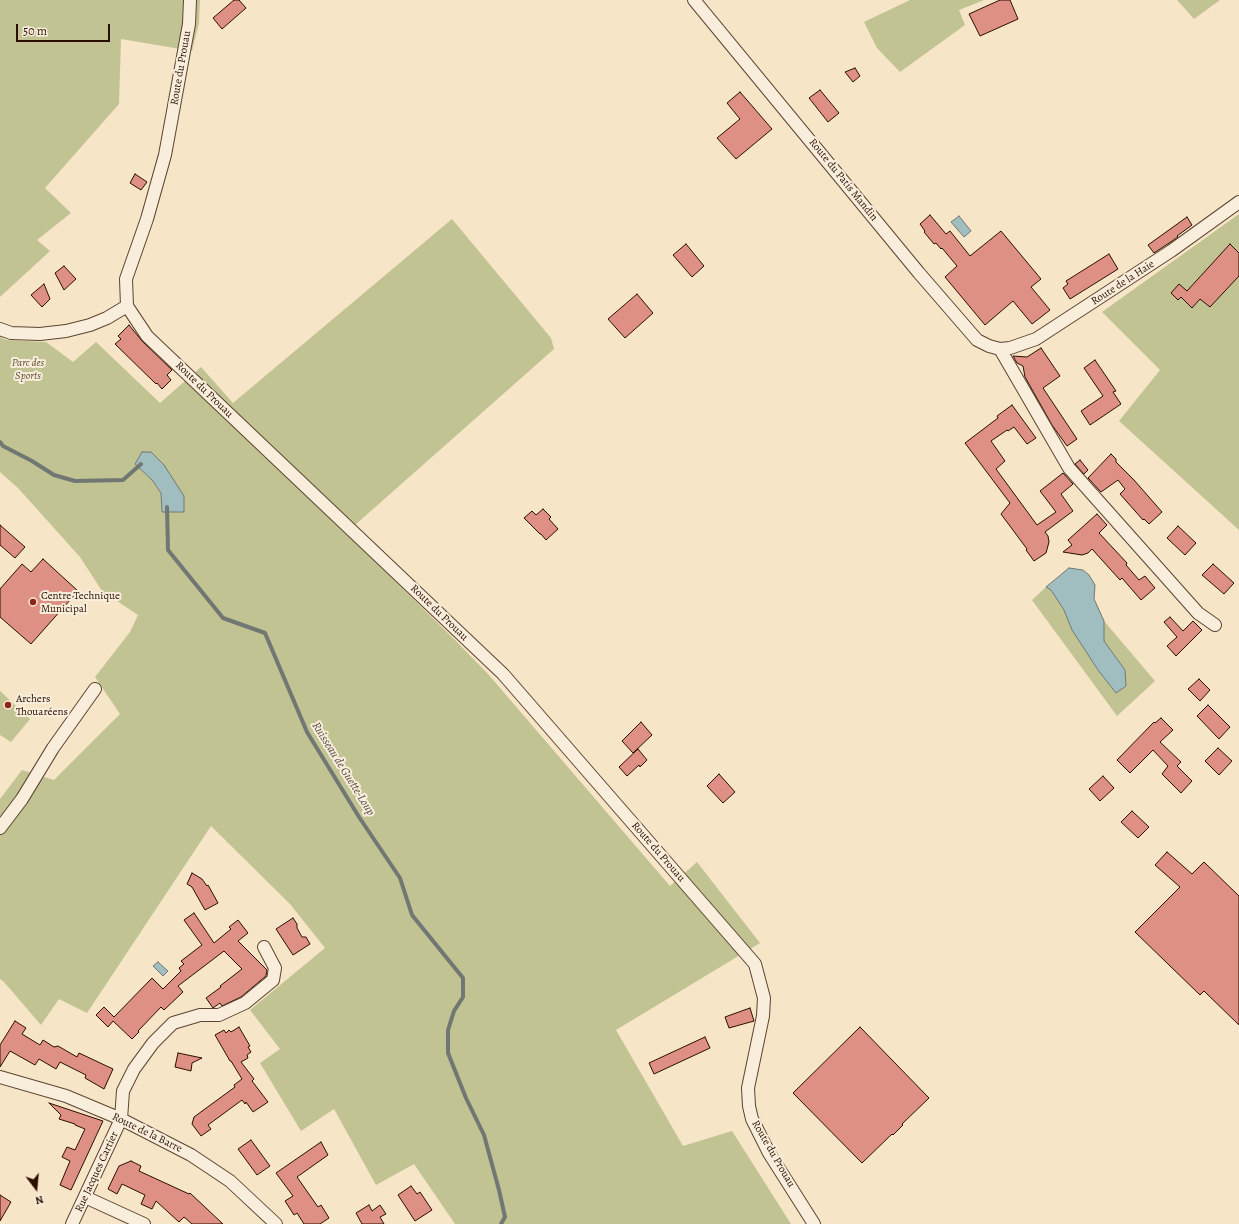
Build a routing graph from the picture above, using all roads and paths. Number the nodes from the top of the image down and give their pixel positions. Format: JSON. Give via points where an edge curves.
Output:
{"nodes":[{"id":1,"x":190,"y":0,"type":"edge"},
{"id":2,"x":694,"y":0,"type":"edge"},
{"id":3,"x":1239,"y":202,"type":"edge"},
{"id":4,"x":127,"y":306,"type":"junction"},
{"id":5,"x":0,"y":329,"type":"edge"},
{"id":6,"x":1000,"y":349,"type":"junction"},
{"id":7,"x":1215,"y":625,"type":"dead end"},
{"id":8,"x":95,"y":689,"type":"dead end"},
{"id":9,"x":0,"y":828,"type":"edge"},
{"id":10,"x":264,"y":947,"type":"dead end"},
{"id":11,"x":0,"y":1077,"type":"edge"},
{"id":12,"x":121,"y":1119,"type":"junction"},
{"id":13,"x":85,"y":1197,"type":"junction"},
{"id":14,"x":72,"y":1224,"type":"edge"},
{"id":15,"x":144,"y":1224,"type":"edge"},
{"id":16,"x":276,"y":1224,"type":"edge"},
{"id":17,"x":814,"y":1224,"type":"edge"}],
"edges":[{"from":1,"to":4,"type":"street","name":"Route du Prouau","via":[[189,24],[165,154],[147,219],[126,279]]},
{"from":2,"to":6,"type":"street","name":"Route du Patis Mandin","via":[[977,340]]},
{"from":3,"to":6,"type":"street","name":"Route de la Haie","via":[[1171,251],[1036,339]]},
{"from":4,"to":5,"type":"street","via":[[90,325],[66,331],[40,334]]},
{"from":4,"to":17,"type":"street","name":"Route du Prouau","via":[[147,336],[503,674],[755,964],[764,998],[763,1016],[748,1088],[749,1106],[752,1119],[769,1153]]},
{"from":6,"to":7,"type":"street","via":[[1069,468],[1198,613]]},
{"from":8,"to":9,"type":"street"},
{"from":10,"to":12,"type":"street","via":[[275,968],[273,980],[245,1003],[219,1016],[200,1015],[173,1023],[153,1043],[134,1068],[123,1091]]},
{"from":11,"to":12,"type":"street","name":"Route de la Barre","via":[[66,1096]]},
{"from":12,"to":13,"type":"street","name":"Rue Jacques Cartier"},
{"from":12,"to":16,"type":"street","name":"Route de la Barre","via":[[191,1155],[230,1181]]},
{"from":13,"to":14,"type":"street","name":"Rue Jacques Cartier"},
{"from":13,"to":15,"type":"street"}]}
